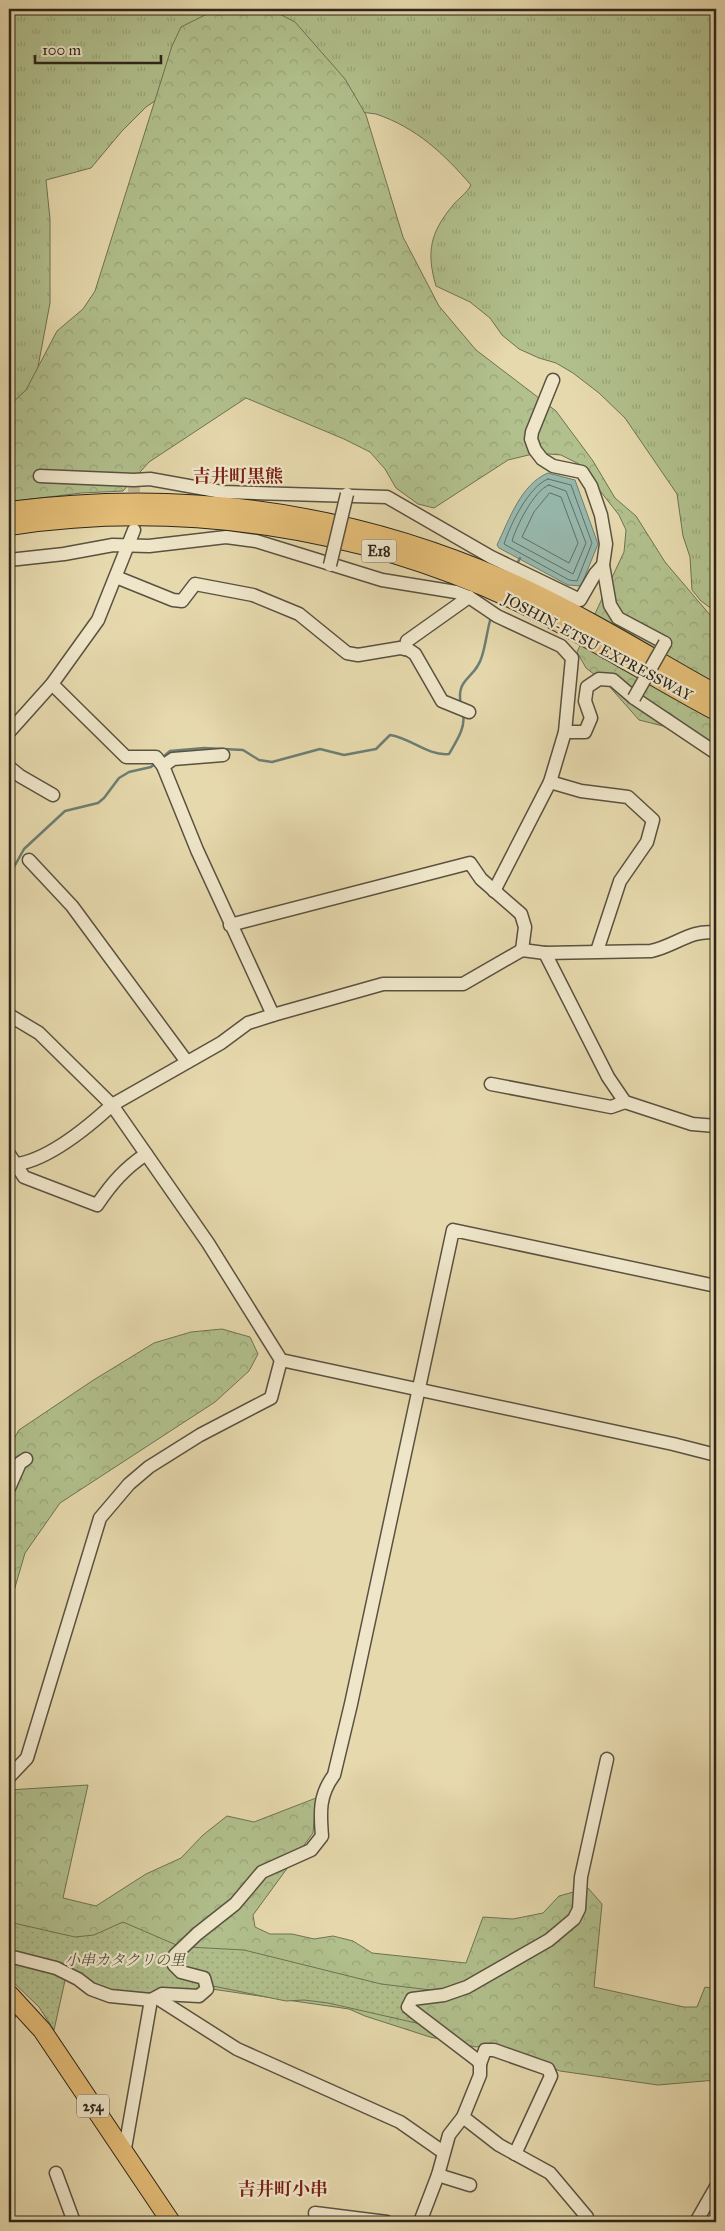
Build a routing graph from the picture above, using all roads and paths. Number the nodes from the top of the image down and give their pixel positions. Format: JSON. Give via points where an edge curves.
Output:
{"nodes":[{"id":1,"x":553,"y":380,"type":"dead end"},
{"id":2,"x":40,"y":476,"type":"dead end"},
{"id":3,"x":346,"y":494,"type":"junction"},
{"id":4,"x":9,"y":511,"type":"edge"},
{"id":5,"x":9,"y":526,"type":"edge"},
{"id":6,"x":134,"y":530,"type":"dead end"},
{"id":7,"x":126,"y":546,"type":"junction"},
{"id":8,"x":9,"y":560,"type":"edge"},
{"id":9,"x":330,"y":565,"type":"junction"},
{"id":10,"x":603,"y":565,"type":"junction"},
{"id":11,"x":116,"y":577,"type":"junction"},
{"id":12,"x":469,"y":597,"type":"junction"},
{"id":13,"x":405,"y":649,"type":"junction"},
{"id":14,"x":52,"y":684,"type":"junction"},
{"id":15,"x":716,"y":694,"type":"edge"},
{"id":16,"x":634,"y":698,"type":"junction"},
{"id":17,"x":716,"y":711,"type":"edge"},
{"id":18,"x":469,"y":712,"type":"dead end"},
{"id":19,"x":9,"y":732,"type":"edge"},
{"id":20,"x":565,"y":732,"type":"junction"},
{"id":21,"x":716,"y":753,"type":"edge"},
{"id":22,"x":223,"y":755,"type":"dead end"},
{"id":23,"x":163,"y":766,"type":"junction"},
{"id":24,"x":9,"y":767,"type":"edge"},
{"id":25,"x":550,"y":782,"type":"junction"},
{"id":26,"x":53,"y":795,"type":"dead end"},
{"id":27,"x":29,"y":860,"type":"dead end"},
{"id":28,"x":494,"y":892,"type":"junction"},
{"id":29,"x":230,"y":925,"type":"junction"},
{"id":30,"x":716,"y":933,"type":"edge"},
{"id":31,"x":522,"y":950,"type":"junction"},
{"id":32,"x":597,"y":951,"type":"junction"},
{"id":33,"x":546,"y":953,"type":"junction"},
{"id":34,"x":9,"y":1015,"type":"edge"},
{"id":35,"x":273,"y":1015,"type":"junction"},
{"id":36,"x":187,"y":1062,"type":"junction"},
{"id":37,"x":491,"y":1084,"type":"dead end"},
{"id":38,"x":625,"y":1102,"type":"junction"},
{"id":39,"x":112,"y":1105,"type":"junction"},
{"id":40,"x":716,"y":1126,"type":"edge"},
{"id":41,"x":146,"y":1154,"type":"junction"},
{"id":42,"x":11,"y":1161,"type":"edge"},
{"id":43,"x":716,"y":1286,"type":"edge"},
{"id":44,"x":281,"y":1360,"type":"junction"},
{"id":45,"x":418,"y":1390,"type":"junction"},
{"id":46,"x":716,"y":1455,"type":"edge"},
{"id":47,"x":26,"y":1460,"type":"dead end"},
{"id":48,"x":9,"y":1488,"type":"edge"},
{"id":49,"x":607,"y":1758,"type":"dead end"},
{"id":50,"x":9,"y":1777,"type":"edge"},
{"id":51,"x":9,"y":1956,"type":"edge"},
{"id":52,"x":154,"y":1999,"type":"junction"},
{"id":53,"x":11,"y":2002,"type":"edge"},
{"id":54,"x":480,"y":2064,"type":"junction"},
{"id":55,"x":463,"y":2117,"type":"junction"},
{"id":56,"x":444,"y":2152,"type":"junction"},
{"id":57,"x":124,"y":2154,"type":"junction"},
{"id":58,"x":515,"y":2154,"type":"junction"},
{"id":59,"x":56,"y":2173,"type":"dead end"},
{"id":60,"x":438,"y":2175,"type":"junction"},
{"id":61,"x":470,"y":2185,"type":"dead end"},
{"id":62,"x":716,"y":2187,"type":"edge"},
{"id":63,"x":315,"y":2213,"type":"dead end"},
{"id":64,"x":587,"y":2217,"type":"dead end"},
{"id":65,"x":74,"y":2222,"type":"edge"},
{"id":66,"x":171,"y":2222,"type":"edge"},
{"id":67,"x":387,"y":2222,"type":"edge"},
{"id":68,"x":420,"y":2222,"type":"edge"},
{"id":69,"x":696,"y":2222,"type":"edge"}],
"edges":[{"from":1,"to":10,"type":"street","via":[[531,439],[542,459],[553,466],[576,469],[587,478],[601,515],[606,544]]},
{"from":2,"to":3,"type":"street","via":[[150,479],[222,492]]},
{"from":3,"to":9,"type":"street","bridge":true},
{"from":3,"to":10,"type":"street","via":[[387,497],[491,557],[580,600]]},
{"from":4,"to":15,"type":"highway","name":"JOSHIN-ETSU EXPRESSWAY","number":"E18","via":[[81,503],[190,503],[264,511],[344,526],[451,558],[521,587]]},
{"from":5,"to":17,"type":"highway","name":"JOSHIN-ETSU EXPRESSWAY","number":"E18","via":[[92,518],[188,517],[261,525],[377,550],[443,570],[514,600]]},
{"from":6,"to":7,"type":"street"},
{"from":7,"to":8,"type":"street","via":[[113,545]]},
{"from":7,"to":9,"type":"street","via":[[226,537],[256,541]]},
{"from":7,"to":11,"type":"street"},
{"from":9,"to":12,"type":"street","via":[[382,580]]},
{"from":10,"to":16,"type":"street","bridge":true,"via":[[610,605],[618,618],[665,644]]},
{"from":11,"to":13,"type":"street","via":[[172,600],[182,601],[195,584],[253,595],[300,614],[347,653],[358,655]]},
{"from":11,"to":14,"type":"street","via":[[98,620]]},
{"from":12,"to":13,"type":"street","via":[[407,641]]},
{"from":12,"to":20,"type":"street","via":[[497,616],[561,646],[572,658]]},
{"from":13,"to":18,"type":"street","via":[[415,654],[442,701]]},
{"from":14,"to":19,"type":"street"},
{"from":14,"to":23,"type":"street","via":[[126,757],[156,757]]},
{"from":16,"to":20,"type":"street","via":[[613,680],[599,679],[587,687],[585,700],[591,718],[585,732]]},
{"from":16,"to":21,"type":"street"},
{"from":20,"to":25,"type":"street"},
{"from":22,"to":23,"type":"street","via":[[173,759]]},
{"from":23,"to":29,"type":"street"},
{"from":24,"to":26,"type":"street"},
{"from":25,"to":28,"type":"street"},
{"from":25,"to":32,"type":"street","via":[[581,791],[628,797],[653,820],[647,842],[620,880]]},
{"from":27,"to":36,"type":"street","via":[[72,906]]},
{"from":28,"to":29,"type":"street","via":[[470,863]]},
{"from":28,"to":31,"type":"street","via":[[520,914],[525,927]]},
{"from":29,"to":35,"type":"street"},
{"from":30,"to":32,"type":"street","via":[[698,932],[651,951]]},
{"from":31,"to":33,"type":"street"},
{"from":31,"to":35,"type":"street","via":[[463,984],[384,984]]},
{"from":32,"to":33,"type":"street"},
{"from":33,"to":38,"type":"street","via":[[608,1077]]},
{"from":34,"to":39,"type":"street","via":[[39,1033]]},
{"from":35,"to":36,"type":"street","via":[[248,1023]]},
{"from":36,"to":39,"type":"street"},
{"from":37,"to":38,"type":"street","via":[[611,1107]]},
{"from":38,"to":40,"type":"street","via":[[692,1124]]},
{"from":39,"to":41,"type":"street"},
{"from":39,"to":42,"type":"street","via":[[48,1152]]},
{"from":41,"to":42,"type":"street","via":[[125,1169],[97,1205],[24,1177]]},
{"from":41,"to":44,"type":"street","via":[[208,1243]]},
{"from":43,"to":45,"type":"street","via":[[453,1230]]},
{"from":44,"to":45,"type":"street"},
{"from":44,"to":50,"type":"street","via":[[271,1398],[200,1435],[149,1467],[100,1518],[27,1758]]},
{"from":45,"to":46,"type":"street"},
{"from":45,"to":52,"type":"street","via":[[351,1704],[334,1775],[320,1806],[322,1836],[311,1850],[262,1872],[235,1904],[175,1955],[174,1965],[181,1972],[204,1978],[207,1989],[202,1994],[162,1994]]},
{"from":47,"to":48,"type":"street","via":[[20,1463]]},
{"from":49,"to":54,"type":"street","via":[[581,1877],[579,1909],[574,1919],[549,1940],[467,1987],[409,2002],[408,2007]]},
{"from":51,"to":52,"type":"street","via":[[56,1968],[91,1989],[110,1996]]},
{"from":52,"to":56,"type":"street","via":[[236,2049],[400,2122]]},
{"from":52,"to":57,"type":"street"},
{"from":53,"to":57,"type":"highway","number":"254","via":[[42,2030]]},
{"from":54,"to":55,"type":"street","via":[[480,2075]]},
{"from":54,"to":58,"type":"street","via":[[485,2050],[494,2050],[548,2069],[551,2076]]},
{"from":55,"to":56,"type":"street","via":[[449,2135]]},
{"from":55,"to":58,"type":"street"},
{"from":56,"to":60,"type":"street"},
{"from":57,"to":66,"type":"highway","number":"254"},
{"from":58,"to":64,"type":"street","via":[[550,2174]]},
{"from":59,"to":65,"type":"street"},
{"from":60,"to":61,"type":"street"},
{"from":60,"to":68,"type":"street"},
{"from":62,"to":69,"type":"street"},
{"from":63,"to":67,"type":"street"}]}
